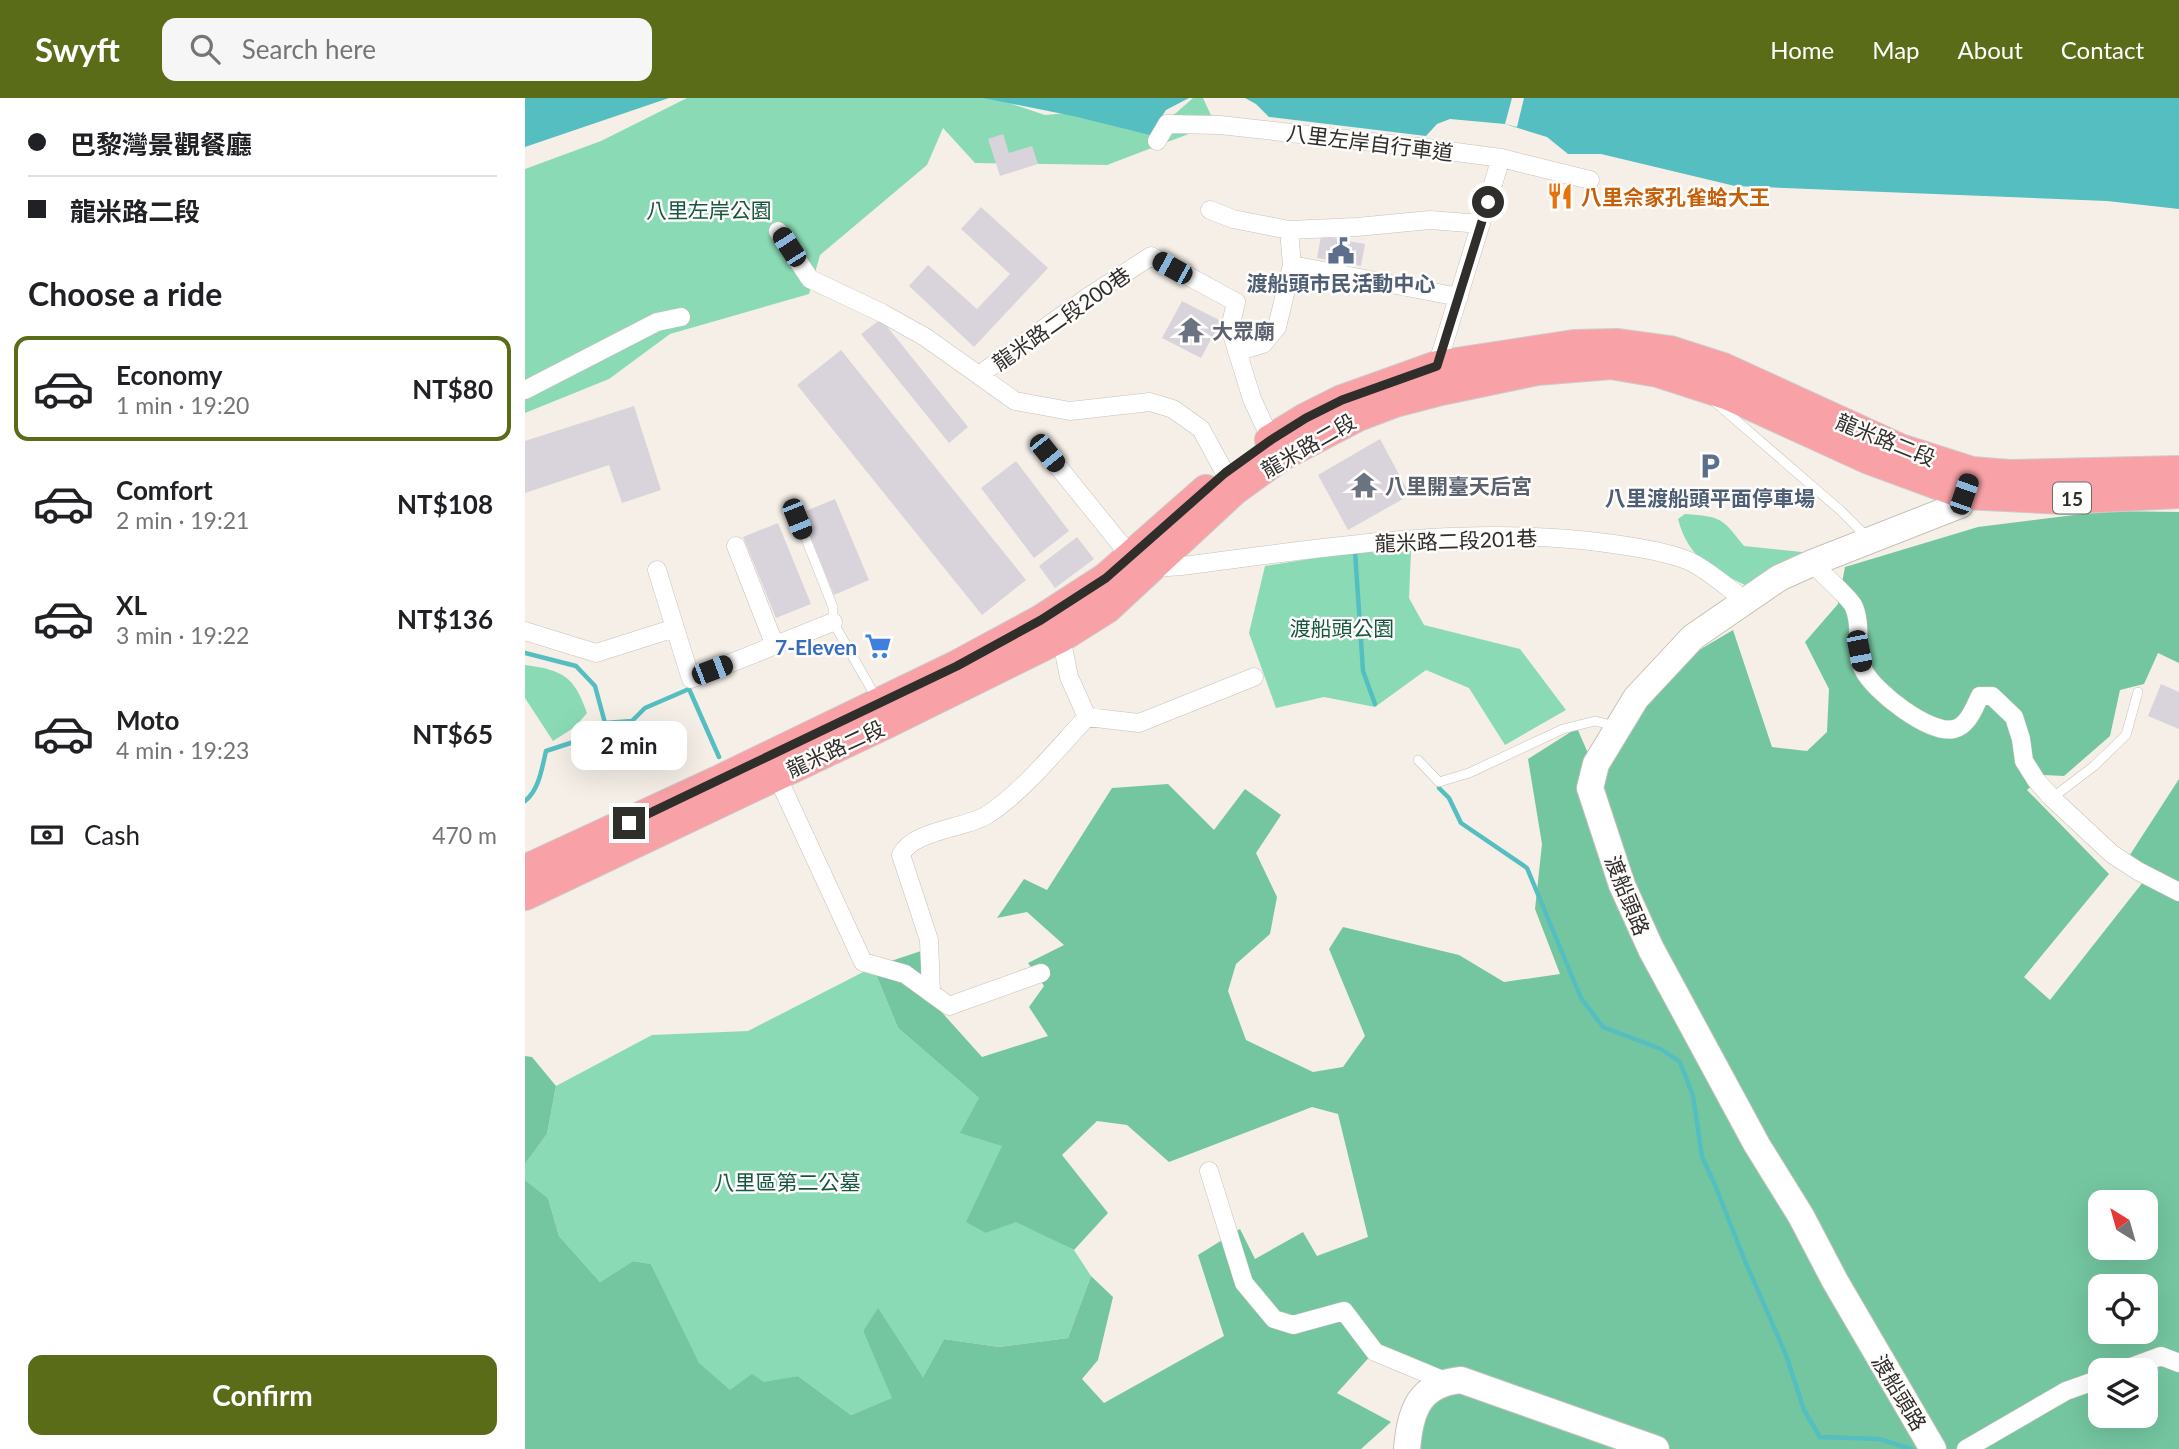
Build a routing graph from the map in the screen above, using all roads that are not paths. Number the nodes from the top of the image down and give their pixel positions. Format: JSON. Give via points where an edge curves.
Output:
{"nodes":[{"id":1,"x":1157,"y":141,"type":"dead end"},
{"id":2,"x":1501,"y":158,"type":"junction"},
{"id":3,"x":1590,"y":180,"type":"dead end"},
{"id":4,"x":1210,"y":210,"type":"dead end"},
{"id":5,"x":1481,"y":224,"type":"junction"},
{"id":6,"x":778,"y":230,"type":"dead end"},
{"id":7,"x":1289,"y":230,"type":"junction"},
{"id":8,"x":1292,"y":265,"type":"junction"},
{"id":9,"x":1459,"y":297,"type":"junction"},
{"id":10,"x":681,"y":317,"type":"dead end"},
{"id":11,"x":1237,"y":352,"type":"junction"},
{"id":12,"x":1437,"y":366,"type":"junction"},
{"id":13,"x":979,"y":375,"type":"junction"},
{"id":14,"x":1695,"y":384,"type":"junction"},
{"id":15,"x":525,"y":390,"type":"edge"},
{"id":16,"x":1271,"y":440,"type":"junction"},
{"id":17,"x":1047,"y":453,"type":"dead end"},
{"id":18,"x":2179,"y":471,"type":"edge"},
{"id":19,"x":1225,"y":473,"type":"junction"},
{"id":20,"x":1968,"y":483,"type":"junction"},
{"id":21,"x":2179,"y":493,"type":"edge"},
{"id":22,"x":797,"y":519,"type":"dead end"},
{"id":23,"x":1870,"y":541,"type":"junction"},
{"id":24,"x":736,"y":546,"type":"dead end"},
{"id":25,"x":1142,"y":562,"type":"junction"},
{"id":26,"x":1812,"y":563,"type":"junction"},
{"id":27,"x":657,"y":570,"type":"dead end"},
{"id":28,"x":1746,"y":601,"type":"junction"},
{"id":29,"x":833,"y":622,"type":"junction"},
{"id":30,"x":675,"y":628,"type":"junction"},
{"id":31,"x":525,"y":631,"type":"edge"},
{"id":32,"x":1061,"y":637,"type":"junction"},
{"id":33,"x":775,"y":646,"type":"junction"},
{"id":34,"x":1254,"y":677,"type":"dead end"},
{"id":35,"x":2139,"y":692,"type":"dead end"},
{"id":36,"x":884,"y":713,"type":"junction"},
{"id":37,"x":1087,"y":718,"type":"junction"},
{"id":38,"x":1617,"y":727,"type":"junction"},
{"id":39,"x":1418,"y":760,"type":"dead end"},
{"id":40,"x":777,"y":776,"type":"junction"},
{"id":41,"x":2052,"y":798,"type":"junction"},
{"id":42,"x":612,"y":843,"type":"junction"},
{"id":43,"x":525,"y":870,"type":"edge"},
{"id":44,"x":2179,"y":892,"type":"edge"},
{"id":45,"x":525,"y":895,"type":"edge"},
{"id":46,"x":1041,"y":973,"type":"dead end"},
{"id":47,"x":931,"y":991,"type":"junction"},
{"id":48,"x":1209,"y":1171,"type":"dead end"},
{"id":49,"x":2156,"y":1358,"type":"edge"},
{"id":50,"x":2179,"y":1363,"type":"edge"},
{"id":51,"x":1445,"y":1381,"type":"junction"},
{"id":52,"x":2088,"y":1383,"type":"edge"},
{"id":53,"x":1407,"y":1449,"type":"edge"},
{"id":54,"x":1656,"y":1449,"type":"edge"},
{"id":55,"x":1933,"y":1449,"type":"edge"},
{"id":56,"x":1966,"y":1449,"type":"edge"}],
"edges":[{"from":1,"to":2,"type":"street","name":"八里左岸自行車道","via":[[1167,124],[1220,125]]},
{"from":2,"to":3,"type":"street","name":"八里左岸自行車道"},
{"from":2,"to":5,"type":"street"},
{"from":4,"to":7,"type":"street"},
{"from":5,"to":7,"type":"street","via":[[1430,220]]},
{"from":5,"to":9,"type":"street"},
{"from":6,"to":13,"type":"street","via":[[810,279],[883,313]]},
{"from":7,"to":8,"type":"street"},
{"from":8,"to":9,"type":"street"},
{"from":8,"to":11,"type":"street","via":[[1277,327],[1263,344]]},
{"from":9,"to":12,"type":"street"},
{"from":10,"to":15,"type":"street","via":[[657,322]]},
{"from":11,"to":13,"type":"street","name":"龍米路二段200巷","via":[[1230,328],[1236,302],[1151,256]]},
{"from":11,"to":16,"type":"street","name":"龍米路二段200巷"},
{"from":12,"to":16,"type":"main road","name":"龍米路二段","number":"15","via":[[1342,400]]},
{"from":12,"to":20,"type":"main road","name":"龍米路二段","number":"15","via":[[1574,345],[1618,344],[1670,351],[1723,368]]},
{"from":13,"to":19,"type":"street","via":[[1015,401],[1070,411],[1150,402],[1173,410],[1201,429]]},
{"from":14,"to":20,"type":"main road","name":"龍米路二段","number":"15","via":[[1779,416],[1869,459]]},
{"from":14,"to":23,"type":"lane"},
{"from":14,"to":25,"type":"main road","name":"龍米路二段","number":"15","via":[[1611,364],[1537,370],[1395,402],[1323,432],[1281,456]]},
{"from":16,"to":19,"type":"main road","name":"龍米路二段","number":"15"},
{"from":17,"to":25,"type":"street"},
{"from":18,"to":20,"type":"main road","name":"龍米路二段","number":"15","via":[[2010,475]]},
{"from":19,"to":25,"type":"main road","name":"龍米路二段","number":"15"},
{"from":20,"to":21,"type":"main road","name":"龍米路二段","number":"15","via":[[2062,499]]},
{"from":20,"to":23,"type":"street","name":"渡船頭路","via":[[1960,505]]},
{"from":22,"to":29,"type":"lane","via":[[833,607]]},
{"from":23,"to":26,"type":"street","name":"渡船頭路"},
{"from":24,"to":33,"type":"street"},
{"from":25,"to":28,"type":"street","name":"龍米路二段201巷","via":[[1182,566],[1425,538],[1560,537],[1690,561]]},
{"from":25,"to":32,"type":"main road","name":"龍米路二段","number":"15","via":[[1107,608]]},
{"from":25,"to":36,"type":"main road","name":"龍米路二段","number":"15","via":[[1106,578]]},
{"from":26,"to":28,"type":"street","name":"渡船頭路"},
{"from":26,"to":41,"type":"street","via":[[1853,605],[1863,669],[1876,687],[1916,717],[1935,727],[1953,729],[1964,724],[1980,696],[1992,696],[2014,717],[2024,761]]},
{"from":27,"to":30,"type":"street"},
{"from":28,"to":38,"type":"street","name":"渡船頭路","via":[[1693,637],[1636,698]]},
{"from":29,"to":33,"type":"street"},
{"from":29,"to":36,"type":"lane"},
{"from":30,"to":31,"type":"street","via":[[596,653]]},
{"from":30,"to":33,"type":"street","via":[[691,678]]},
{"from":32,"to":36,"type":"main road","name":"龍米路二段","number":"15"},
{"from":32,"to":37,"type":"street","via":[[1069,677]]},
{"from":34,"to":37,"type":"street","via":[[1139,723]]},
{"from":35,"to":41,"type":"lane","via":[[2126,735]]},
{"from":36,"to":40,"type":"main road","name":"龍米路二段","number":"15"},
{"from":36,"to":42,"type":"main road","name":"龍米路二段","number":"15"},
{"from":37,"to":47,"type":"street","via":[[986,816],[905,847],[901,855],[929,940]]},
{"from":38,"to":39,"type":"lane","via":[[1595,720],[1563,729],[1469,773],[1439,782]]},
{"from":38,"to":55,"type":"street","name":"渡船頭路","via":[[1596,764],[1590,788],[1622,886],[1756,1145]]},
{"from":40,"to":42,"type":"main road","name":"龍米路二段","number":"15"},
{"from":40,"to":47,"type":"street","via":[[863,962],[905,974]]},
{"from":41,"to":44,"type":"street","via":[[2112,854]]},
{"from":42,"to":43,"type":"main road","name":"龍米路二段","number":"15"},
{"from":42,"to":45,"type":"main road","name":"龍米路二段","number":"15"},
{"from":46,"to":47,"type":"street","via":[[949,1006]]},
{"from":48,"to":51,"type":"street","via":[[1244,1283],[1274,1319],[1293,1325],[1344,1311],[1375,1352]]},
{"from":49,"to":50,"type":"street"},
{"from":51,"to":53,"type":"street","via":[[1415,1407]]},
{"from":51,"to":54,"type":"street","via":[[1461,1380]]},
{"from":52,"to":56,"type":"street","via":[[2066,1391]]}]}
